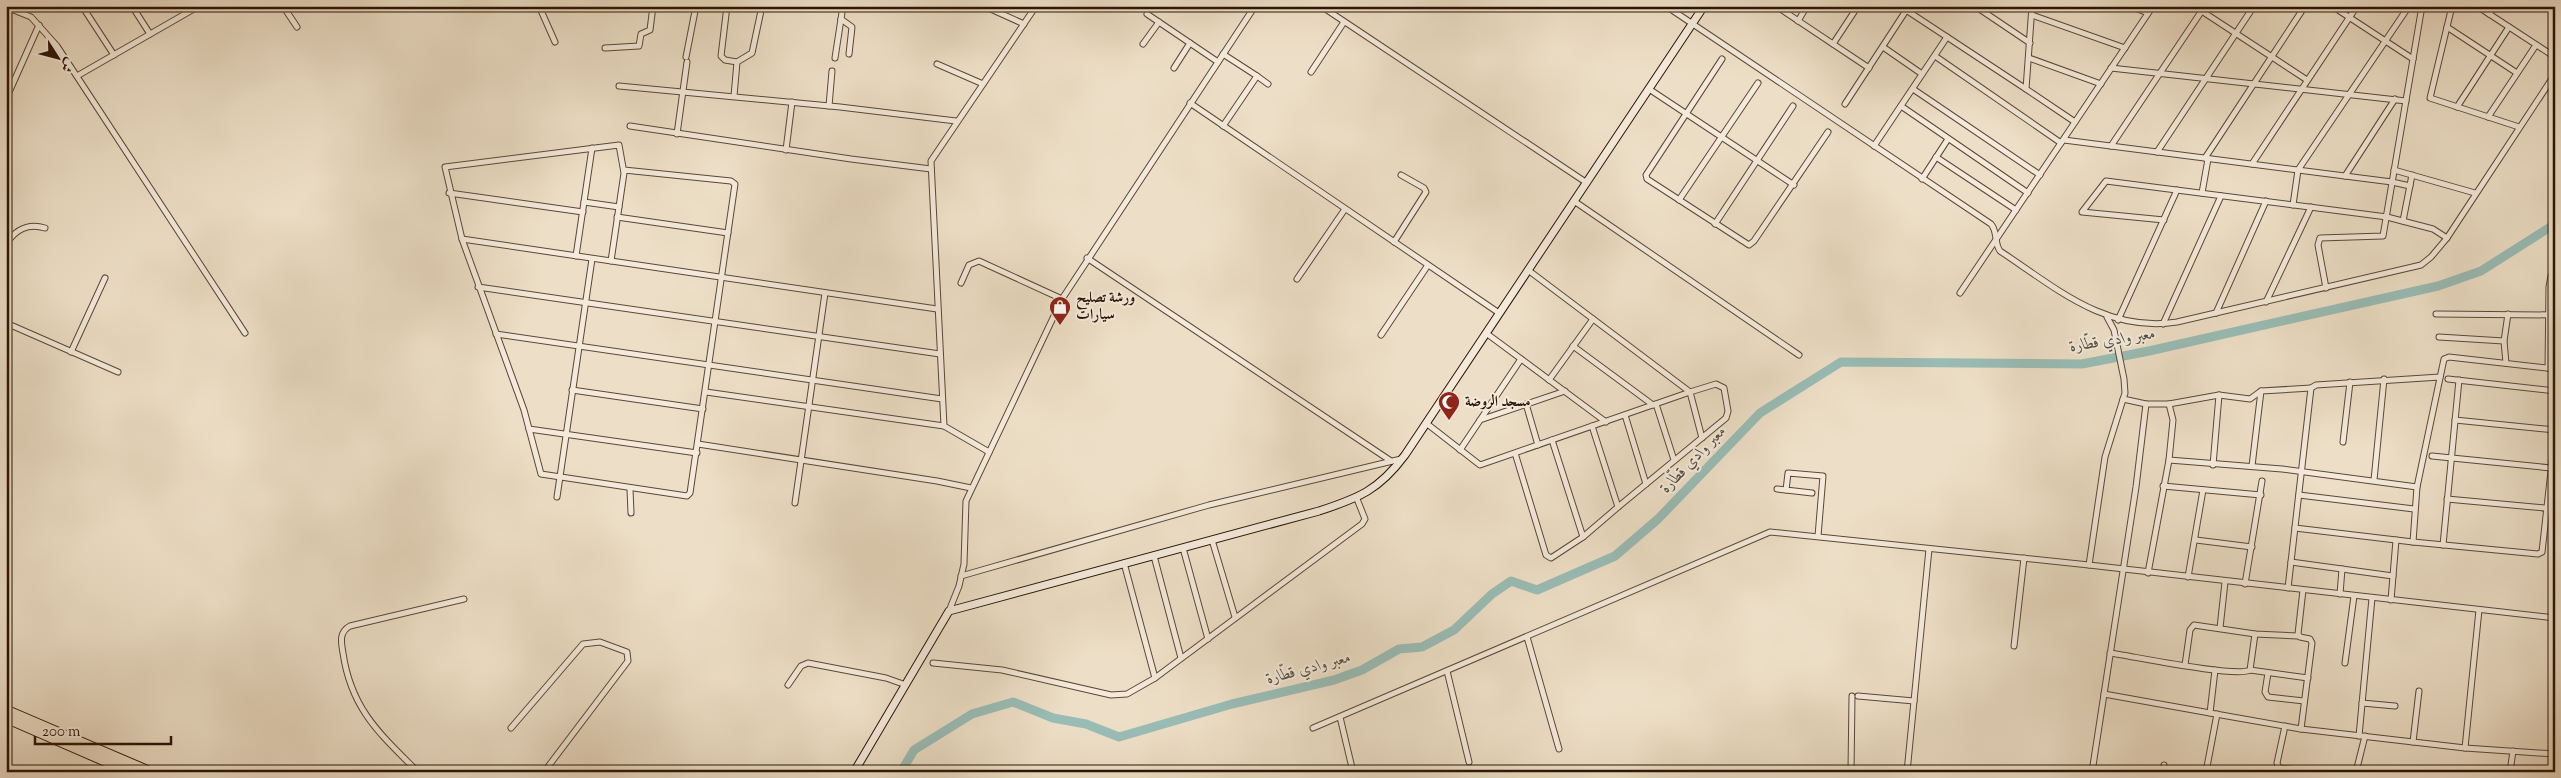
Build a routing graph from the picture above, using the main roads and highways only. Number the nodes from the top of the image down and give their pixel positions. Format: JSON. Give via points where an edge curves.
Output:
{"nodes":[{"id":1,"x":6,"y":710,"type":"edge"},
{"id":2,"x":6,"y":718,"type":"edge"},
{"id":3,"x":131,"y":769,"type":"edge"},
{"id":4,"x":151,"y":772,"type":"edge"}],
"edges":[{"from":1,"to":3,"type":"highway"},
{"from":2,"to":3,"type":"highway"},
{"from":3,"to":4,"type":"highway"}]}
